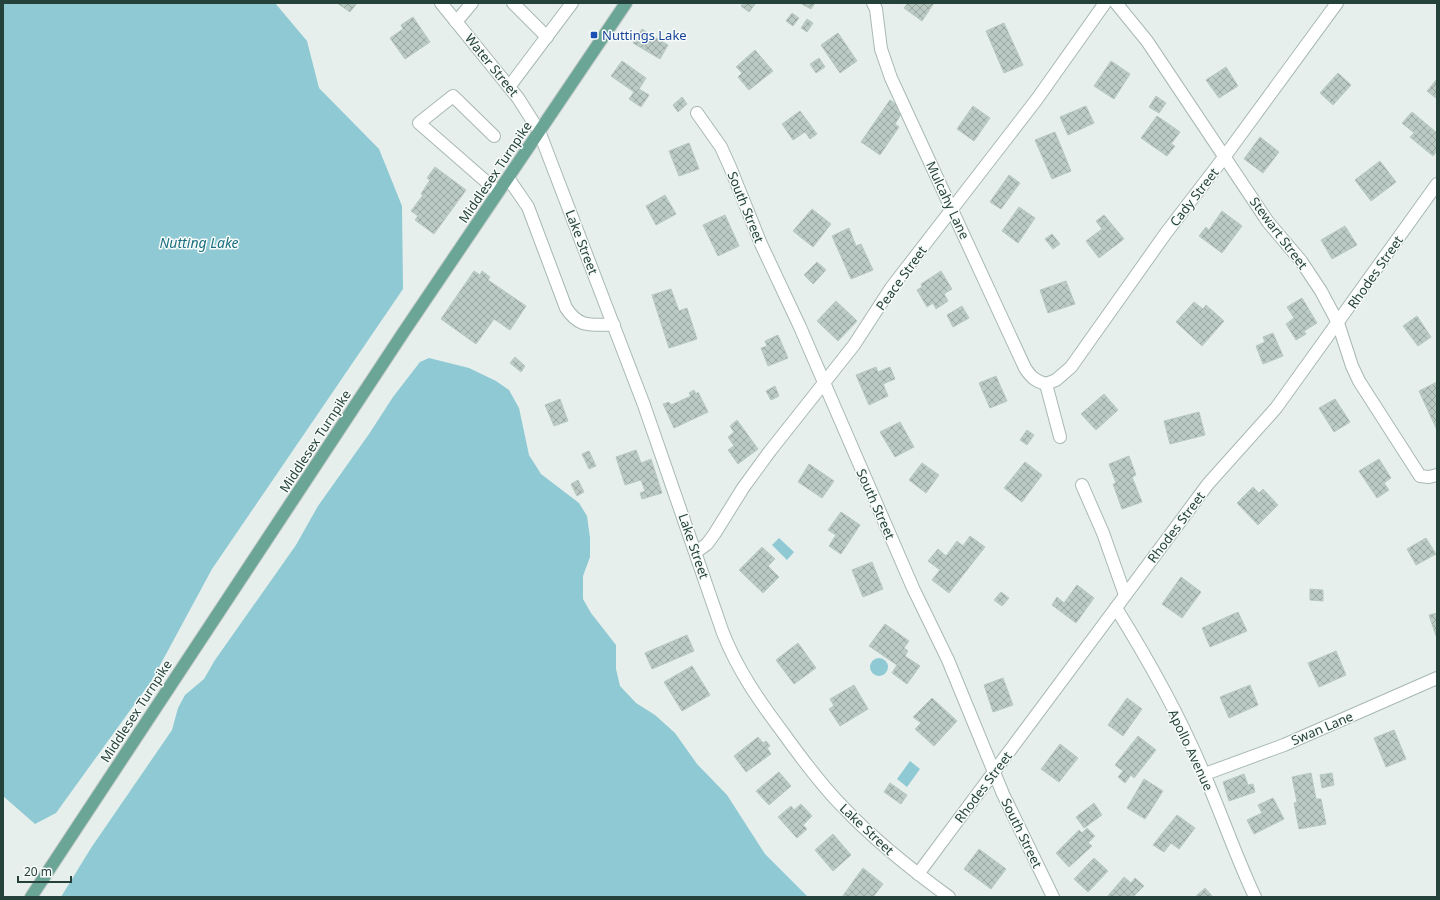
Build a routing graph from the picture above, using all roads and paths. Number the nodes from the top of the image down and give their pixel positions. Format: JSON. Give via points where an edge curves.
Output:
{"nodes":[{"id":1,"x":441,"y":3,"type":"edge"},
{"id":2,"x":472,"y":3,"type":"edge"},
{"id":3,"x":513,"y":3,"type":"edge"},
{"id":4,"x":572,"y":3,"type":"edge"},
{"id":5,"x":626,"y":3,"type":"edge"},
{"id":6,"x":873,"y":3,"type":"edge"},
{"id":7,"x":1105,"y":3,"type":"edge"},
{"id":8,"x":1116,"y":3,"type":"edge"},
{"id":9,"x":1337,"y":3,"type":"edge"},
{"id":10,"x":456,"y":22,"type":"junction"},
{"id":11,"x":547,"y":37,"type":"junction"},
{"id":12,"x":510,"y":87,"type":"junction"},
{"id":13,"x":697,"y":113,"type":"dead end"},
{"id":14,"x":539,"y":131,"type":"junction"},
{"id":15,"x":494,"y":136,"type":"dead end"},
{"id":16,"x":1225,"y":156,"type":"junction"},
{"id":17,"x":508,"y":178,"type":"junction"},
{"id":18,"x":1437,"y":184,"type":"edge"},
{"id":19,"x":498,"y":192,"type":"junction"},
{"id":20,"x":952,"y":210,"type":"junction"},
{"id":21,"x":1338,"y":323,"type":"junction"},
{"id":22,"x":614,"y":326,"type":"junction"},
{"id":23,"x":822,"y":383,"type":"junction"},
{"id":24,"x":1046,"y":384,"type":"junction"},
{"id":25,"x":1060,"y":437,"type":"dead end"},
{"id":26,"x":1437,"y":475,"type":"edge"},
{"id":27,"x":1082,"y":485,"type":"dead end"},
{"id":28,"x":696,"y":552,"type":"junction"},
{"id":29,"x":1125,"y":595,"type":"junction"},
{"id":30,"x":1116,"y":608,"type":"junction"},
{"id":31,"x":1437,"y":678,"type":"edge"},
{"id":32,"x":994,"y":772,"type":"junction"},
{"id":33,"x":1205,"y":774,"type":"junction"},
{"id":34,"x":918,"y":874,"type":"junction"},
{"id":35,"x":31,"y":897,"type":"edge"},
{"id":36,"x":949,"y":897,"type":"edge"},
{"id":37,"x":1053,"y":897,"type":"edge"},
{"id":38,"x":1255,"y":897,"type":"edge"}],
"edges":[{"from":1,"to":10,"type":"street","name":"Water Street"},
{"from":2,"to":10,"type":"street"},
{"from":3,"to":11,"type":"street"},
{"from":4,"to":11,"type":"street"},
{"from":5,"to":14,"type":"main road","name":"Middlesex Turnpike"},
{"from":6,"to":20,"type":"street","name":"Mulcahy Lane","via":[[881,49],[889,73]]},
{"from":7,"to":20,"type":"street","name":"Peace Street","via":[[1037,99]]},
{"from":8,"to":16,"type":"street","name":"Stewart Street","via":[[1147,41]]},
{"from":9,"to":16,"type":"street","name":"Cady Street"},
{"from":10,"to":12,"type":"street","name":"Water Street"},
{"from":11,"to":12,"type":"street"},
{"from":12,"to":14,"type":"street","name":"Water Street"},
{"from":13,"to":23,"type":"street","name":"South Street","via":[[721,147]]},
{"from":14,"to":17,"type":"main road","name":"Middlesex Turnpike"},
{"from":14,"to":22,"type":"street","name":"Lake Street"},
{"from":15,"to":19,"type":"street","via":[[453,96],[419,123]]},
{"from":16,"to":21,"type":"street","name":"Stewart Street","via":[[1268,222],[1311,275]]},
{"from":16,"to":24,"type":"street","name":"Cady Street","via":[[1166,233],[1071,367],[1056,380]]},
{"from":17,"to":19,"type":"main road","name":"Middlesex Turnpike"},
{"from":17,"to":22,"type":"street","via":[[528,206],[571,316],[581,324]]},
{"from":18,"to":21,"type":"street","name":"Rhodes Street"},
{"from":19,"to":35,"type":"main road","name":"Middlesex Turnpike"},
{"from":20,"to":23,"type":"street","name":"Peace Street","via":[[891,288],[854,345]]},
{"from":20,"to":24,"type":"street","name":"Mulcahy Lane","via":[[1025,368],[1037,382]]},
{"from":21,"to":26,"type":"street","name":"Stewart Street","via":[[1359,381],[1420,476]]},
{"from":21,"to":29,"type":"street","name":"Rhodes Street","via":[[1276,408],[1208,484]]},
{"from":22,"to":28,"type":"street","name":"Lake Street"},
{"from":23,"to":28,"type":"street","name":"Peace Street","via":[[756,469],[707,544]]},
{"from":23,"to":32,"type":"street","name":"South Street","via":[[913,588],[948,660]]},
{"from":24,"to":25,"type":"street"},
{"from":27,"to":29,"type":"street","via":[[1103,533]]},
{"from":28,"to":34,"type":"street","name":"Lake Street","via":[[731,652],[757,697],[842,807]]},
{"from":29,"to":30,"type":"street","name":"Rhodes Street"},
{"from":30,"to":32,"type":"street","name":"Rhodes Street"},
{"from":30,"to":33,"type":"street","name":"Apollo Avenue","via":[[1154,672]]},
{"from":31,"to":33,"type":"street","name":"Swan Lane","via":[[1284,745]]},
{"from":32,"to":34,"type":"street","name":"Rhodes Street"},
{"from":32,"to":37,"type":"street","name":"South Street"},
{"from":33,"to":38,"type":"street","name":"Apollo Avenue","via":[[1234,852]]},
{"from":34,"to":36,"type":"street","name":"Lake Street"}]}
